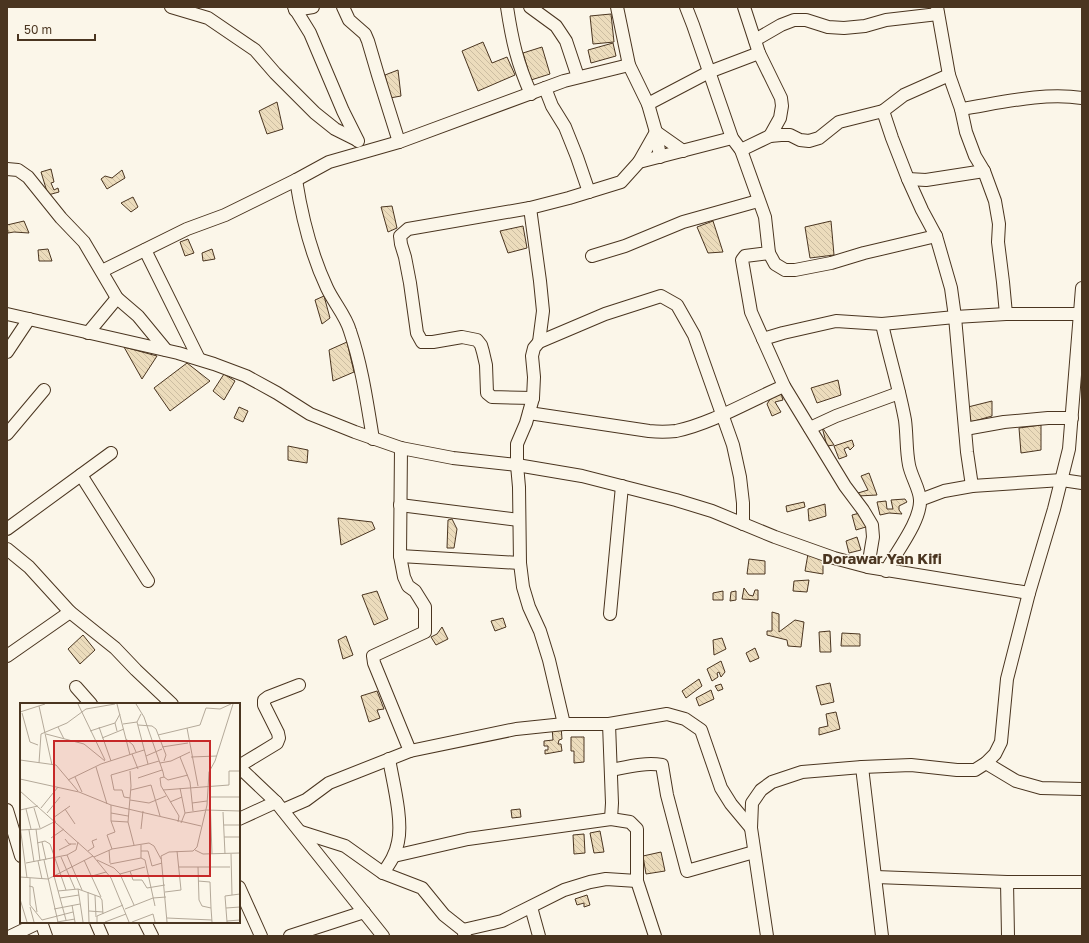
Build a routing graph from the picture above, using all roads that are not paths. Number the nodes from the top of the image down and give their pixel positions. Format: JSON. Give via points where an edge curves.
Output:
{"nodes":[{"id":1,"x":171,"y":7,"type":"edge"},
{"id":2,"x":313,"y":7,"type":"edge"},
{"id":3,"x":344,"y":7,"type":"edge"},
{"id":4,"x":507,"y":7,"type":"edge"},
{"id":5,"x":530,"y":7,"type":"edge"},
{"id":6,"x":617,"y":7,"type":"edge"},
{"id":7,"x":686,"y":7,"type":"edge"},
{"id":8,"x":744,"y":7,"type":"edge"},
{"id":9,"x":294,"y":8,"type":"edge"},
{"id":10,"x":938,"y":11,"type":"edge"},
{"id":11,"x":755,"y":40,"type":"junction"},
{"id":12,"x":760,"y":53,"type":"junction"},
{"id":13,"x":629,"y":65,"type":"junction"},
{"id":14,"x":709,"y":72,"type":"junction"},
{"id":15,"x":949,"y":75,"type":"junction"},
{"id":16,"x":578,"y":77,"type":"junction"},
{"id":17,"x":545,"y":88,"type":"junction"},
{"id":18,"x":531,"y":94,"type":"junction"},
{"id":19,"x":1082,"y":98,"type":"edge"},
{"id":20,"x":648,"y":104,"type":"junction"},
{"id":21,"x":961,"y":109,"type":"junction"},
{"id":22,"x":883,"y":111,"type":"junction"},
{"id":23,"x":656,"y":132,"type":"junction"},
{"id":24,"x":770,"y":136,"type":"junction"},
{"id":25,"x":732,"y":138,"type":"junction"},
{"id":26,"x":357,"y":140,"type":"junction"},
{"id":27,"x":400,"y":142,"type":"junction"},
{"id":28,"x":741,"y":150,"type":"junction"},
{"id":29,"x":683,"y":151,"type":"junction"},
{"id":30,"x":364,"y":152,"type":"junction"},
{"id":31,"x":660,"y":157,"type":"junction"},
{"id":32,"x":639,"y":162,"type":"junction"},
{"id":33,"x":7,"y":169,"type":"edge"},
{"id":34,"x":984,"y":171,"type":"junction"},
{"id":35,"x":908,"y":179,"type":"junction"},
{"id":36,"x":296,"y":180,"type":"junction"},
{"id":37,"x":588,"y":192,"type":"junction"},
{"id":38,"x":758,"y":201,"type":"junction"},
{"id":39,"x":530,"y":208,"type":"junction"},
{"id":40,"x":936,"y":236,"type":"junction"},
{"id":41,"x":145,"y":250,"type":"junction"},
{"id":42,"x":769,"y":253,"type":"junction"},
{"id":43,"x":592,"y":256,"type":"dead end"},
{"id":44,"x":102,"y":271,"type":"junction"},
{"id":45,"x":1082,"y":288,"type":"edge"},
{"id":46,"x":117,"y":298,"type":"junction"},
{"id":47,"x":7,"y":314,"type":"edge"},
{"id":48,"x":1006,"y":314,"type":"junction"},
{"id":49,"x":1081,"y":314,"type":"edge"},
{"id":50,"x":955,"y":317,"type":"junction"},
{"id":51,"x":29,"y":319,"type":"junction"},
{"id":52,"x":882,"y":324,"type":"junction"},
{"id":53,"x":88,"y":333,"type":"junction"},
{"id":54,"x":763,"y":339,"type":"junction"},
{"id":55,"x":539,"y":342,"type":"junction"},
{"id":56,"x":166,"y":350,"type":"junction"},
{"id":57,"x":7,"y":352,"type":"edge"},
{"id":58,"x":199,"y":359,"type":"junction"},
{"id":59,"x":784,"y":386,"type":"junction"},
{"id":60,"x":44,"y":390,"type":"dead end"},
{"id":61,"x":899,"y":393,"type":"junction"},
{"id":62,"x":1078,"y":393,"type":"edge"},
{"id":63,"x":533,"y":398,"type":"junction"},
{"id":64,"x":529,"y":413,"type":"junction"},
{"id":65,"x":722,"y":414,"type":"junction"},
{"id":66,"x":1072,"y":418,"type":"junction"},
{"id":67,"x":810,"y":428,"type":"junction"},
{"id":68,"x":965,"y":429,"type":"junction"},
{"id":69,"x":7,"y":434,"type":"edge"},
{"id":70,"x":373,"y":439,"type":"junction"},
{"id":71,"x":401,"y":448,"type":"junction"},
{"id":72,"x":111,"y":453,"type":"dead end"},
{"id":73,"x":517,"y":465,"type":"junction"},
{"id":74,"x":81,"y":476,"type":"junction"},
{"id":75,"x":1062,"y":480,"type":"junction"},
{"id":76,"x":1082,"y":483,"type":"edge"},
{"id":77,"x":622,"y":486,"type":"junction"},
{"id":78,"x":972,"y":486,"type":"junction"},
{"id":79,"x":920,"y":500,"type":"junction"},
{"id":80,"x":400,"y":505,"type":"junction"},
{"id":81,"x":519,"y":520,"type":"junction"},
{"id":82,"x":743,"y":524,"type":"junction"},
{"id":83,"x":7,"y":529,"type":"edge"},
{"id":84,"x":7,"y":549,"type":"edge"},
{"id":85,"x":400,"y":556,"type":"junction"},
{"id":86,"x":12,"y":560,"type":"edge"},
{"id":87,"x":520,"y":563,"type":"junction"},
{"id":88,"x":868,"y":567,"type":"junction"},
{"id":89,"x":886,"y":571,"type":"junction"},
{"id":90,"x":148,"y":581,"type":"dead end"},
{"id":91,"x":1029,"y":593,"type":"junction"},
{"id":92,"x":70,"y":612,"type":"junction"},
{"id":93,"x":610,"y":614,"type":"dead end"},
{"id":94,"x":7,"y":656,"type":"edge"},
{"id":95,"x":299,"y":685,"type":"dead end"},
{"id":96,"x":76,"y":687,"type":"dead end"},
{"id":97,"x":90,"y":703,"type":"edge"},
{"id":98,"x":170,"y":703,"type":"edge"},
{"id":99,"x":564,"y":724,"type":"junction"},
{"id":100,"x":609,"y":724,"type":"junction"},
{"id":101,"x":410,"y":751,"type":"junction"},
{"id":102,"x":389,"y":759,"type":"junction"},
{"id":103,"x":986,"y":763,"type":"junction"},
{"id":104,"x":240,"y":765,"type":"edge"},
{"id":105,"x":240,"y":767,"type":"edge"},
{"id":106,"x":862,"y":767,"type":"junction"},
{"id":107,"x":611,"y":770,"type":"junction"},
{"id":108,"x":1082,"y":789,"type":"edge"},
{"id":109,"x":280,"y":806,"type":"junction"},
{"id":110,"x":11,"y":815,"type":"edge"},
{"id":111,"x":240,"y":819,"type":"edge"},
{"id":112,"x":611,"y":819,"type":"junction"},
{"id":113,"x":751,"y":828,"type":"junction"},
{"id":114,"x":301,"y":832,"type":"junction"},
{"id":115,"x":20,"y":852,"type":"edge"},
{"id":116,"x":754,"y":852,"type":"junction"},
{"id":117,"x":394,"y":856,"type":"junction"},
{"id":118,"x":383,"y":873,"type":"junction"},
{"id":119,"x":876,"y":877,"type":"junction"},
{"id":120,"x":637,"y":882,"type":"junction"},
{"id":121,"x":1008,"y":882,"type":"junction"},
{"id":122,"x":1082,"y":882,"type":"edge"},
{"id":123,"x":240,"y":889,"type":"edge"},
{"id":124,"x":531,"y":907,"type":"junction"},
{"id":125,"x":364,"y":912,"type":"junction"},
{"id":126,"x":38,"y":923,"type":"edge"},
{"id":127,"x":40,"y":923,"type":"edge"},
{"id":128,"x":96,"y":923,"type":"edge"},
{"id":129,"x":146,"y":923,"type":"edge"},
{"id":130,"x":464,"y":933,"type":"edge"},
{"id":131,"x":11,"y":936,"type":"edge"},
{"id":132,"x":46,"y":936,"type":"edge"},
{"id":133,"x":102,"y":936,"type":"edge"},
{"id":134,"x":152,"y":936,"type":"edge"},
{"id":135,"x":261,"y":936,"type":"edge"},
{"id":136,"x":290,"y":936,"type":"edge"},
{"id":137,"x":383,"y":936,"type":"edge"},
{"id":138,"x":539,"y":936,"type":"edge"},
{"id":139,"x":655,"y":936,"type":"edge"},
{"id":140,"x":767,"y":936,"type":"edge"},
{"id":141,"x":882,"y":936,"type":"edge"},
{"id":142,"x":1008,"y":936,"type":"edge"}],
"edges":[{"from":1,"to":26,"type":"street","via":[[208,18],[255,50],[315,113],[335,129]]},
{"from":2,"to":9,"type":"street"},
{"from":3,"to":27,"type":"street","via":[[349,20],[365,34],[368,41]]},
{"from":4,"to":18,"type":"street","via":[[512,39]]},
{"from":5,"to":16,"type":"street","via":[[556,26],[566,41]]},
{"from":6,"to":13,"type":"street"},
{"from":7,"to":14,"type":"street"},
{"from":8,"to":11,"type":"street"},
{"from":9,"to":26,"type":"street","via":[[310,33]]},
{"from":10,"to":11,"type":"street","via":[[844,28],[794,20],[781,24]]},
{"from":10,"to":15,"type":"street"},
{"from":11,"to":12,"type":"street"},
{"from":12,"to":14,"type":"street"},
{"from":12,"to":24,"type":"street","via":[[781,98],[782,106],[780,118]]},
{"from":13,"to":16,"type":"street"},
{"from":13,"to":20,"type":"street"},
{"from":14,"to":20,"type":"street"},
{"from":14,"to":25,"type":"street"},
{"from":15,"to":21,"type":"street"},
{"from":15,"to":22,"type":"street","via":[[904,95]]},
{"from":16,"to":17,"type":"street"},
{"from":17,"to":18,"type":"street"},
{"from":17,"to":37,"type":"street","via":[[565,127]]},
{"from":18,"to":27,"type":"street"},
{"from":19,"to":21,"type":"street","via":[[1041,97]]},
{"from":20,"to":23,"type":"street"},
{"from":21,"to":34,"type":"street","via":[[966,132]]},
{"from":22,"to":24,"type":"street","via":[[839,122],[819,138],[808,141],[790,135]]},
{"from":22,"to":35,"type":"street"},
{"from":23,"to":29,"type":"street"},
{"from":23,"to":31,"type":"street"},
{"from":23,"to":32,"type":"street"},
{"from":24,"to":28,"type":"street"},
{"from":25,"to":28,"type":"street"},
{"from":25,"to":29,"type":"street"},
{"from":26,"to":30,"type":"street"},
{"from":27,"to":30,"type":"street"},
{"from":28,"to":38,"type":"street"},
{"from":29,"to":31,"type":"street"},
{"from":30,"to":36,"type":"street","via":[[330,162]]},
{"from":31,"to":32,"type":"street"},
{"from":32,"to":37,"type":"street","via":[[621,182]]},
{"from":33,"to":44,"type":"street","via":[[18,170],[28,177],[84,242]]},
{"from":34,"to":35,"type":"street","via":[[926,180]]},
{"from":34,"to":48,"type":"street","via":[[995,201],[999,224],[998,242]]},
{"from":35,"to":40,"type":"street"},
{"from":36,"to":41,"type":"street"},
{"from":36,"to":70,"type":"street","via":[[312,250],[327,289],[350,330],[365,390]]},
{"from":37,"to":39,"type":"street"},
{"from":38,"to":42,"type":"street","via":[[766,222]]},
{"from":38,"to":43,"type":"street","via":[[683,222],[625,246]]},
{"from":39,"to":55,"type":"street","via":[[543,312]]},
{"from":39,"to":63,"type":"street","via":[[408,229],[400,236],[417,333],[422,342],[462,337],[477,340],[484,358],[487,393],[492,397]]},
{"from":40,"to":42,"type":"street","via":[[795,270],[785,270],[775,264]]},
{"from":40,"to":50,"type":"street","via":[[951,288]]},
{"from":41,"to":44,"type":"street"},
{"from":41,"to":58,"type":"street"},
{"from":42,"to":54,"type":"street","via":[[745,256],[742,260],[751,312]]},
{"from":44,"to":46,"type":"street"},
{"from":45,"to":49,"type":"street"},
{"from":46,"to":53,"type":"street"},
{"from":46,"to":56,"type":"street","via":[[138,316]]},
{"from":47,"to":51,"type":"street"},
{"from":48,"to":49,"type":"street"},
{"from":48,"to":50,"type":"street"},
{"from":49,"to":62,"type":"street"},
{"from":50,"to":52,"type":"street"},
{"from":50,"to":68,"type":"street"},
{"from":51,"to":53,"type":"street"},
{"from":51,"to":57,"type":"street"},
{"from":52,"to":54,"type":"street","via":[[836,321]]},
{"from":52,"to":61,"type":"street"},
{"from":53,"to":56,"type":"street"},
{"from":54,"to":59,"type":"street"},
{"from":55,"to":63,"type":"street","via":[[532,356]]},
{"from":55,"to":65,"type":"street","via":[[605,314],[661,296],[677,305],[694,336]]},
{"from":56,"to":58,"type":"street"},
{"from":58,"to":70,"type":"street","via":[[246,376],[310,414]]},
{"from":59,"to":65,"type":"street"},
{"from":59,"to":67,"type":"street"},
{"from":60,"to":69,"type":"street"},
{"from":61,"to":67,"type":"street"},
{"from":61,"to":79,"type":"street","via":[[905,422],[909,468]]},
{"from":62,"to":66,"type":"street"},
{"from":63,"to":64,"type":"street"},
{"from":64,"to":65,"type":"street","via":[[664,432],[701,424]]},
{"from":64,"to":73,"type":"street","via":[[517,444]]},
{"from":65,"to":82,"type":"street","via":[[740,477]]},
{"from":66,"to":68,"type":"street","via":[[1004,422]]},
{"from":66,"to":75,"type":"street"},
{"from":67,"to":88,"type":"street","via":[[844,486],[872,525],[873,536]]},
{"from":68,"to":78,"type":"street"},
{"from":70,"to":71,"type":"street"},
{"from":71,"to":73,"type":"street","via":[[453,458]]},
{"from":71,"to":80,"type":"street"},
{"from":72,"to":74,"type":"street"},
{"from":73,"to":77,"type":"street"},
{"from":73,"to":81,"type":"street"},
{"from":74,"to":83,"type":"street"},
{"from":74,"to":90,"type":"street"},
{"from":75,"to":76,"type":"street"},
{"from":75,"to":78,"type":"street"},
{"from":75,"to":91,"type":"street"},
{"from":77,"to":82,"type":"street","via":[[712,511]]},
{"from":77,"to":93,"type":"street"},
{"from":78,"to":79,"type":"street","via":[[944,491]]},
{"from":79,"to":89,"type":"street","via":[[907,538]]},
{"from":80,"to":81,"type":"street"},
{"from":80,"to":85,"type":"street"},
{"from":81,"to":87,"type":"street"},
{"from":82,"to":88,"type":"street","via":[[834,558]]},
{"from":84,"to":86,"type":"street"},
{"from":85,"to":87,"type":"street"},
{"from":85,"to":101,"type":"street","via":[[408,586],[420,597],[425,608],[425,632],[373,656]]},
{"from":86,"to":92,"type":"street","via":[[29,567]]},
{"from":87,"to":99,"type":"street","via":[[523,587],[549,660]]},
{"from":88,"to":89,"type":"street"},
{"from":89,"to":91,"type":"street"},
{"from":91,"to":103,"type":"street","via":[[1007,679],[1001,742],[995,754]]},
{"from":92,"to":94,"type":"street"},
{"from":92,"to":98,"type":"street","via":[[115,648]]},
{"from":95,"to":104,"type":"street","via":[[264,700],[279,738],[277,742]]},
{"from":96,"to":97,"type":"street"},
{"from":99,"to":100,"type":"street"},
{"from":99,"to":101,"type":"street","via":[[516,729]]},
{"from":100,"to":107,"type":"street"},
{"from":100,"to":113,"type":"street","via":[[667,714],[685,719],[701,730],[721,788],[730,804]]},
{"from":101,"to":102,"type":"street"},
{"from":102,"to":109,"type":"street","via":[[329,783],[306,800]]},
{"from":102,"to":117,"type":"street","via":[[399,821],[399,841]]},
{"from":103,"to":106,"type":"street","via":[[976,770],[964,771],[911,765]]},
{"from":103,"to":108,"type":"street","via":[[1016,781],[1042,788]]},
{"from":105,"to":109,"type":"street"},
{"from":106,"to":113,"type":"street","via":[[802,772],[772,782],[761,790],[752,803]]},
{"from":106,"to":119,"type":"street"},
{"from":107,"to":112,"type":"street"},
{"from":107,"to":116,"type":"street","via":[[638,765],[662,765],[667,795],[687,871]]},
{"from":109,"to":111,"type":"street"},
{"from":109,"to":114,"type":"street"},
{"from":110,"to":115,"type":"street"},
{"from":112,"to":117,"type":"street","via":[[468,839]]},
{"from":112,"to":120,"type":"street","via":[[630,822],[637,829]]},
{"from":113,"to":116,"type":"street"},
{"from":114,"to":118,"type":"street","via":[[345,846]]},
{"from":114,"to":125,"type":"street"},
{"from":116,"to":140,"type":"street"},
{"from":117,"to":118,"type":"street"},
{"from":118,"to":130,"type":"street","via":[[422,888],[444,915]]},
{"from":119,"to":121,"type":"street"},
{"from":119,"to":141,"type":"street"},
{"from":120,"to":124,"type":"street","via":[[606,879],[590,882],[564,890]]},
{"from":120,"to":139,"type":"street"},
{"from":121,"to":122,"type":"street"},
{"from":121,"to":142,"type":"street"},
{"from":123,"to":135,"type":"street"},
{"from":124,"to":130,"type":"street","via":[[502,921]]},
{"from":124,"to":138,"type":"street"},
{"from":125,"to":136,"type":"street"},
{"from":125,"to":137,"type":"street"},
{"from":126,"to":131,"type":"street"},
{"from":127,"to":132,"type":"street"},
{"from":128,"to":133,"type":"street"},
{"from":129,"to":134,"type":"street"}]}
